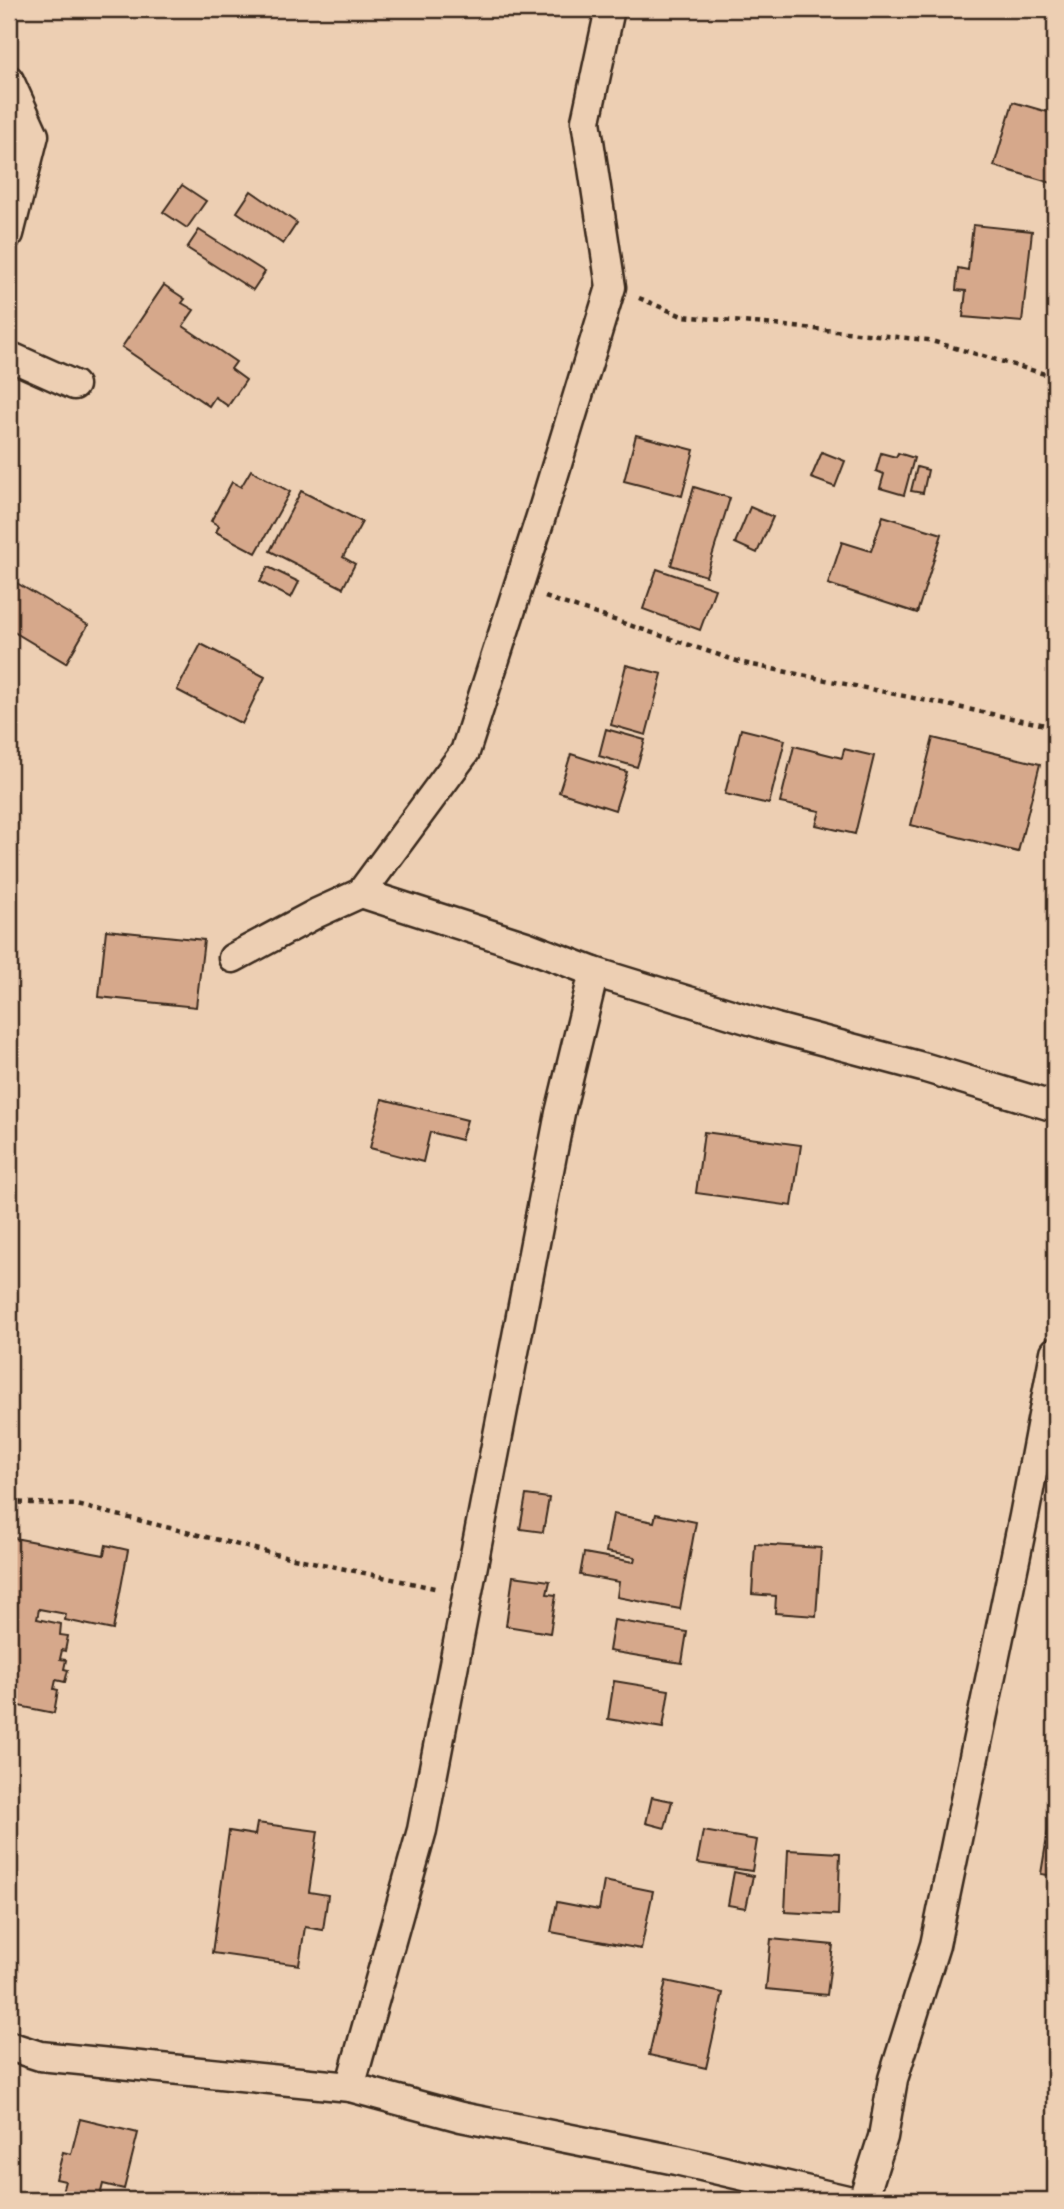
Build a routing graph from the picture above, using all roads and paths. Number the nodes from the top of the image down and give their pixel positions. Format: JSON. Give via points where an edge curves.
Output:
{"nodes":[{"id":1,"x":610,"y":9,"type":"edge"},
{"id":2,"x":1045,"y":9,"type":"edge"},
{"id":3,"x":1055,"y":12,"type":"edge"},
{"id":4,"x":9,"y":80,"type":"edge"},
{"id":5,"x":9,"y":234,"type":"edge"},
{"id":6,"x":611,"y":286,"type":"junction"},
{"id":7,"x":9,"y":356,"type":"edge"},
{"id":8,"x":1055,"y":377,"type":"edge"},
{"id":9,"x":74,"y":385,"type":"dead end"},
{"id":10,"x":518,"y":588,"type":"junction"},
{"id":11,"x":1055,"y":727,"type":"edge"},
{"id":12,"x":360,"y":893,"type":"junction"},
{"id":13,"x":233,"y":958,"type":"dead end"},
{"id":14,"x":594,"y":972,"type":"junction"},
{"id":15,"x":1055,"y":1107,"type":"edge"},
{"id":16,"x":1055,"y":1352,"type":"edge"},
{"id":17,"x":9,"y":1502,"type":"edge"},
{"id":18,"x":467,"y":1595,"type":"junction"},
{"id":19,"x":9,"y":2046,"type":"edge"},
{"id":20,"x":350,"y":2087,"type":"junction"},
{"id":21,"x":846,"y":2200,"type":"edge"},
{"id":22,"x":863,"y":2200,"type":"edge"}],
"edges":[{"from":1,"to":6,"type":"street","via":[[586,121]]},
{"from":2,"to":3,"type":"path"},
{"from":4,"to":5,"type":"street","via":[[34,135]]},
{"from":6,"to":8,"type":"path","via":[[682,316],[928,340]]},
{"from":6,"to":10,"type":"street"},
{"from":7,"to":9,"type":"street"},
{"from":10,"to":11,"type":"path","via":[[743,663]]},
{"from":10,"to":12,"type":"street","via":[[465,752]]},
{"from":12,"to":13,"type":"street"},
{"from":12,"to":14,"type":"street"},
{"from":14,"to":15,"type":"street"},
{"from":14,"to":18,"type":"street","via":[[560,1112]]},
{"from":16,"to":22,"type":"street","via":[[935,1945],[893,2079],[883,2137]]},
{"from":17,"to":18,"type":"path","via":[[77,1505]]},
{"from":18,"to":20,"type":"street","via":[[422,1830]]},
{"from":19,"to":20,"type":"street","via":[[40,2056]]},
{"from":20,"to":21,"type":"street","via":[[461,2117]]}]}
